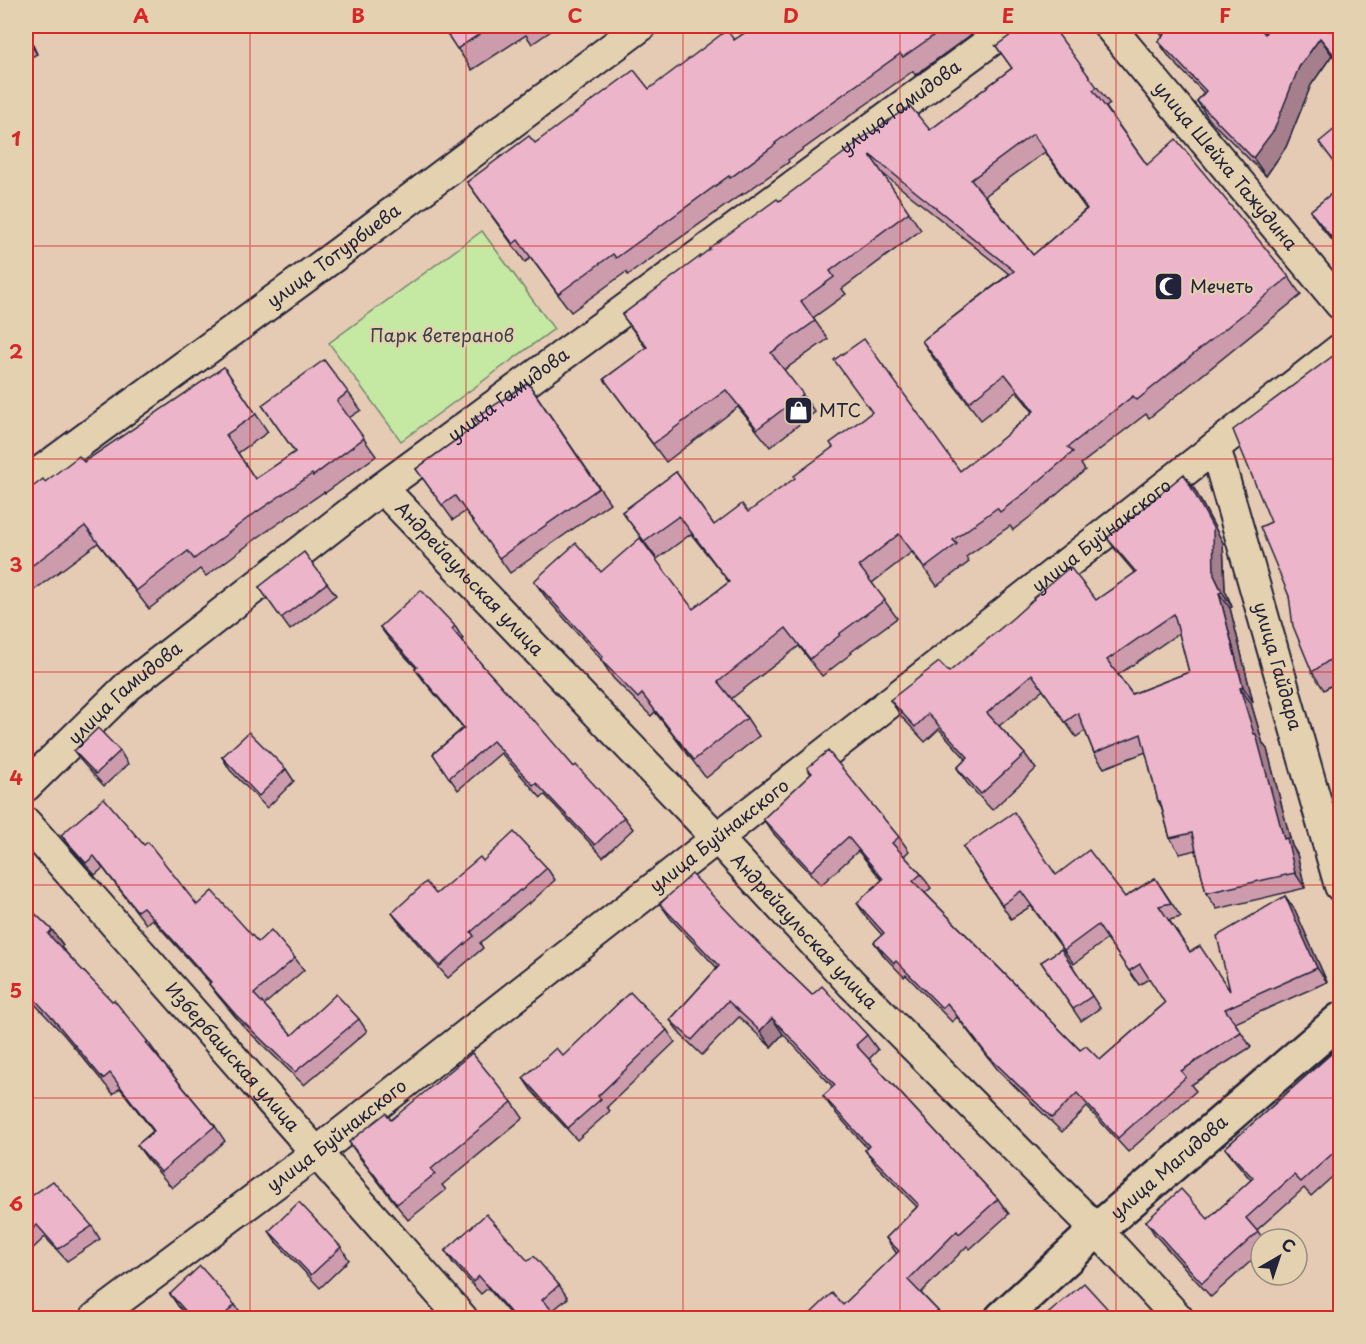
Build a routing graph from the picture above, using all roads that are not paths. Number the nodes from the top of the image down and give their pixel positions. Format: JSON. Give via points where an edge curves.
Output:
{"nodes":[{"id":1,"x":641,"y":26,"type":"edge"},
{"id":2,"x":1011,"y":26,"type":"edge"},
{"id":3,"x":1109,"y":26,"type":"edge"},
{"id":4,"x":1341,"y":304,"type":"edge"},
{"id":5,"x":1341,"y":349,"type":"edge"},
{"id":6,"x":1215,"y":447,"type":"junction"},
{"id":7,"x":26,"y":482,"type":"edge"},
{"id":8,"x":382,"y":488,"type":"junction"},
{"id":9,"x":26,"y":786,"type":"edge"},
{"id":10,"x":26,"y":823,"type":"edge"},
{"id":11,"x":717,"y":838,"type":"junction"},
{"id":12,"x":1341,"y":886,"type":"edge"},
{"id":13,"x":1341,"y":1020,"type":"edge"},
{"id":14,"x":316,"y":1153,"type":"junction"},
{"id":15,"x":1097,"y":1230,"type":"junction"},
{"id":16,"x":95,"y":1318,"type":"edge"},
{"id":17,"x":462,"y":1318,"type":"edge"},
{"id":18,"x":1002,"y":1318,"type":"edge"},
{"id":19,"x":1178,"y":1318,"type":"edge"}],
"edges":[{"from":1,"to":7,"type":"street","name":"улица Тотурбиева"},
{"from":2,"to":8,"type":"street","name":"улица Гамидова"},
{"from":3,"to":4,"type":"street","name":"улица Шейха Тажудина"},
{"from":5,"to":6,"type":"street","name":"улица Буйнакского"},
{"from":6,"to":11,"type":"street","name":"улица Буйнакского"},
{"from":6,"to":12,"type":"street","name":"улица Гайдара"},
{"from":8,"to":9,"type":"street","name":"улица Гамидова","via":[[127,687]]},
{"from":8,"to":11,"type":"street","name":"Андрейаульская улица"},
{"from":10,"to":14,"type":"street","name":"Избербашская улица"},
{"from":11,"to":14,"type":"street","name":"улица Буйнакского"},
{"from":11,"to":15,"type":"street","name":"Андрейаульская улица","via":[[852,984]]},
{"from":13,"to":15,"type":"main road","name":"улица Магидова"},
{"from":14,"to":16,"type":"street","name":"улица Буйнакского"},
{"from":14,"to":17,"type":"street","name":"Избербашская улица"},
{"from":15,"to":18,"type":"main road","name":"улица Магидова"},
{"from":15,"to":19,"type":"street","name":"Андрейаульская улица"}]}
